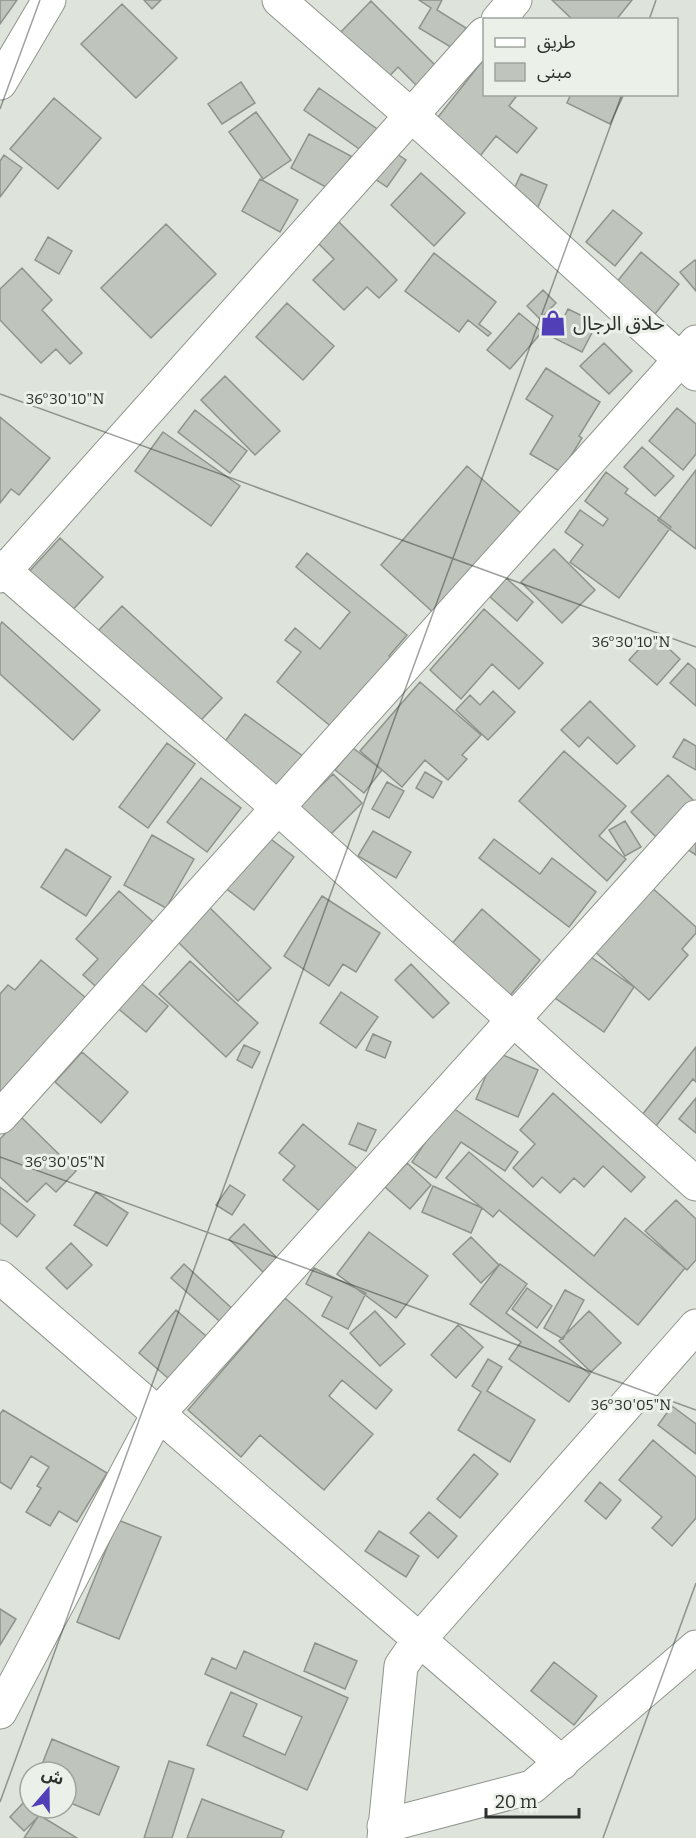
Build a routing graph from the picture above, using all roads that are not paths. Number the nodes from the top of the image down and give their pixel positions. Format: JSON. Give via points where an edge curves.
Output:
{"nodes":[{"id":1,"x":49,"y":0,"type":"edge"},
{"id":2,"x":279,"y":0,"type":"edge"},
{"id":3,"x":515,"y":0,"type":"edge"},
{"id":4,"x":500,"y":18,"type":"edge"},
{"id":5,"x":483,"y":35,"type":"edge"},
{"id":6,"x":0,"y":83,"type":"edge"},
{"id":7,"x":412,"y":116,"type":"junction"},
{"id":8,"x":691,"y":358,"type":"edge"},
{"id":9,"x":1,"y":571,"type":"edge"},
{"id":10,"x":278,"y":808,"type":"junction"},
{"id":11,"x":696,"y":816,"type":"edge"},
{"id":12,"x":513,"y":1020,"type":"junction"},
{"id":13,"x":0,"y":1117,"type":"edge"},
{"id":14,"x":696,"y":1184,"type":"edge"},
{"id":15,"x":0,"y":1277,"type":"edge"},
{"id":16,"x":696,"y":1326,"type":"edge"},
{"id":17,"x":158,"y":1414,"type":"junction"},
{"id":18,"x":419,"y":1640,"type":"junction"},
{"id":19,"x":696,"y":1647,"type":"edge"},
{"id":20,"x":0,"y":1712,"type":"edge"},
{"id":21,"x":562,"y":1763,"type":"junction"},
{"id":22,"x":384,"y":1832,"type":"edge"}],
"edges":[{"from":1,"to":6,"type":"street"},
{"from":2,"to":7,"type":"street"},
{"from":3,"to":4,"type":"street"},
{"from":5,"to":7,"type":"street"},
{"from":7,"to":8,"type":"street"},
{"from":7,"to":9,"type":"street"},
{"from":8,"to":10,"type":"street"},
{"from":9,"to":10,"type":"street"},
{"from":10,"to":12,"type":"street"},
{"from":10,"to":13,"type":"street"},
{"from":11,"to":12,"type":"street"},
{"from":12,"to":14,"type":"street"},
{"from":12,"to":17,"type":"street"},
{"from":15,"to":17,"type":"street"},
{"from":16,"to":18,"type":"street"},
{"from":17,"to":18,"type":"street"},
{"from":17,"to":20,"type":"street"},
{"from":18,"to":21,"type":"street"},
{"from":18,"to":22,"type":"street","via":[[401,1666]]},
{"from":19,"to":21,"type":"street"},
{"from":21,"to":22,"type":"street","via":[[532,1787]]}]}
